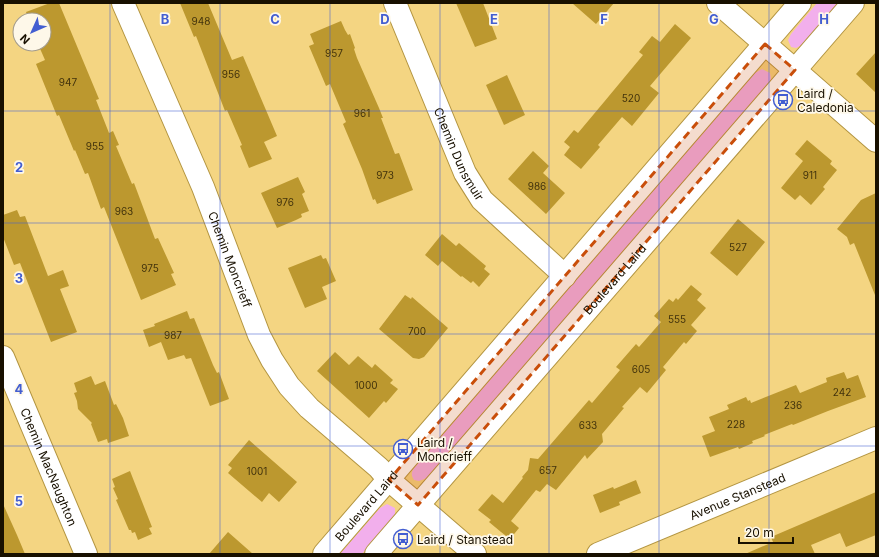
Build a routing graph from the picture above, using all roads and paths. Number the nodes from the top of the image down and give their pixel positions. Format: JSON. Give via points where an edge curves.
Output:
{"nodes":[{"id":1,"x":123,"y":3,"type":"edge"},
{"id":2,"x":395,"y":3,"type":"edge"},
{"id":3,"x":718,"y":3,"type":"edge"},
{"id":4,"x":800,"y":3,"type":"edge"},
{"id":5,"x":853,"y":3,"type":"edge"},
{"id":6,"x":765,"y":44,"type":"junction"},
{"id":7,"x":795,"y":70,"type":"junction"},
{"id":8,"x":876,"y":141,"type":"edge"},
{"id":9,"x":565,"y":276,"type":"junction"},
{"id":10,"x":3,"y":357,"type":"edge"},
{"id":11,"x":876,"y":438,"type":"edge"},
{"id":12,"x":388,"y":480,"type":"junction"},
{"id":13,"x":418,"y":505,"type":"junction"},
{"id":14,"x":86,"y":554,"type":"edge"},
{"id":15,"x":324,"y":554,"type":"edge"},
{"id":16,"x":376,"y":554,"type":"edge"},
{"id":17,"x":475,"y":554,"type":"edge"},
{"id":18,"x":598,"y":554,"type":"edge"}],
"edges":[{"from":1,"to":12,"type":"street","name":"Chemin Moncrieff","via":[[203,187],[259,335],[272,360],[289,386],[309,408],[379,468]]},
{"from":2,"to":9,"type":"street","name":"Chemin Dunsmuir","via":[[464,173],[482,200]]},
{"from":3,"to":6,"type":"street"},
{"from":4,"to":6,"type":"street","name":"Boulevard Laird"},
{"from":5,"to":7,"type":"street","name":"Boulevard Laird"},
{"from":6,"to":7,"type":"street"},
{"from":6,"to":9,"type":"street","name":"Boulevard Laird"},
{"from":7,"to":8,"type":"street"},
{"from":7,"to":13,"type":"street","name":"Boulevard Laird"},
{"from":9,"to":12,"type":"street","name":"Boulevard Laird"},
{"from":10,"to":14,"type":"street","name":"Chemin MacNaughton"},
{"from":11,"to":18,"type":"street","name":"Avenue Stanstead"},
{"from":12,"to":13,"type":"street","name":"Chemin Moncrieff"},
{"from":12,"to":15,"type":"street","name":"Boulevard Laird"},
{"from":13,"to":16,"type":"street","name":"Boulevard Laird"},
{"from":13,"to":17,"type":"street","name":"Chemin Moncrieff"}]}
